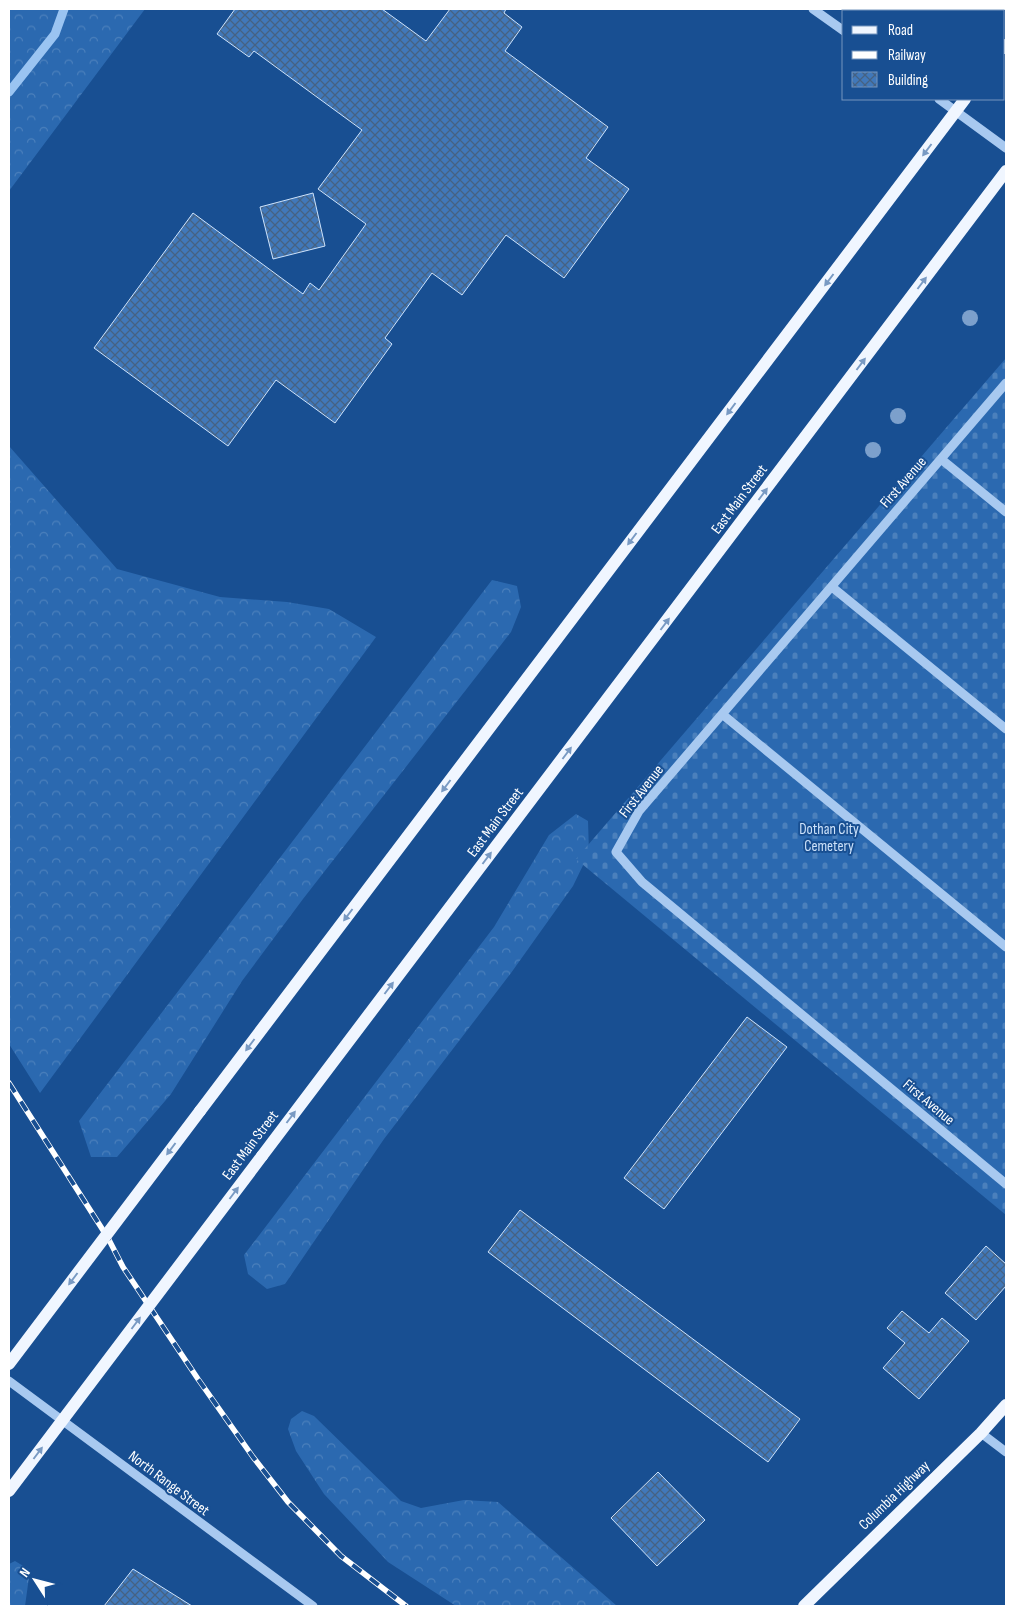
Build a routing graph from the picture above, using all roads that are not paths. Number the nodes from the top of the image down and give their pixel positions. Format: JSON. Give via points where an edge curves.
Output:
{"nodes":[{"id":1,"x":813,"y":9,"type":"edge"},
{"id":2,"x":842,"y":30,"type":"edge"},
{"id":3,"x":940,"y":100,"type":"edge"},
{"id":4,"x":964,"y":100,"type":"edge"},
{"id":5,"x":956,"y":111,"type":"junction"},
{"id":6,"x":1006,"y":148,"type":"edge"},
{"id":7,"x":1006,"y":172,"type":"edge"},
{"id":8,"x":1006,"y":383,"type":"edge"},
{"id":9,"x":941,"y":459,"type":"junction"},
{"id":10,"x":1006,"y":512,"type":"edge"},
{"id":11,"x":832,"y":586,"type":"junction"},
{"id":12,"x":722,"y":714,"type":"junction"},
{"id":13,"x":1006,"y":729,"type":"edge"},
{"id":14,"x":1006,"y":947,"type":"edge"},
{"id":15,"x":1006,"y":1184,"type":"edge"},
{"id":16,"x":9,"y":1364,"type":"edge"},
{"id":17,"x":9,"y":1381,"type":"edge"},
{"id":18,"x":1006,"y":1405,"type":"edge"},
{"id":19,"x":981,"y":1433,"type":"junction"},
{"id":20,"x":1006,"y":1452,"type":"edge"},
{"id":21,"x":9,"y":1491,"type":"edge"},
{"id":22,"x":313,"y":1606,"type":"edge"},
{"id":23,"x":804,"y":1606,"type":"edge"}],
"edges":[{"from":1,"to":2,"type":"street"},
{"from":3,"to":5,"type":"street"},
{"from":4,"to":5,"type":"main road"},
{"from":5,"to":6,"type":"street"},
{"from":5,"to":16,"type":"main road","one_way":true,"bridge":true},
{"from":21,"to":7,"type":"main road","name":"East Main Street","one_way":true,"bridge":true},
{"from":8,"to":9,"type":"street","name":"First Avenue"},
{"from":9,"to":10,"type":"street"},
{"from":9,"to":11,"type":"street","name":"First Avenue"},
{"from":11,"to":12,"type":"street","name":"First Avenue"},
{"from":11,"to":13,"type":"street"},
{"from":12,"to":14,"type":"street"},
{"from":12,"to":15,"type":"street","name":"First Avenue","via":[[640,811],[616,852],[642,882]]},
{"from":17,"to":22,"type":"street","name":"North Range Street"},
{"from":18,"to":19,"type":"main road","name":"Columbia Highway"},
{"from":19,"to":20,"type":"street"},
{"from":19,"to":23,"type":"main road","name":"Columbia Highway"}]}
